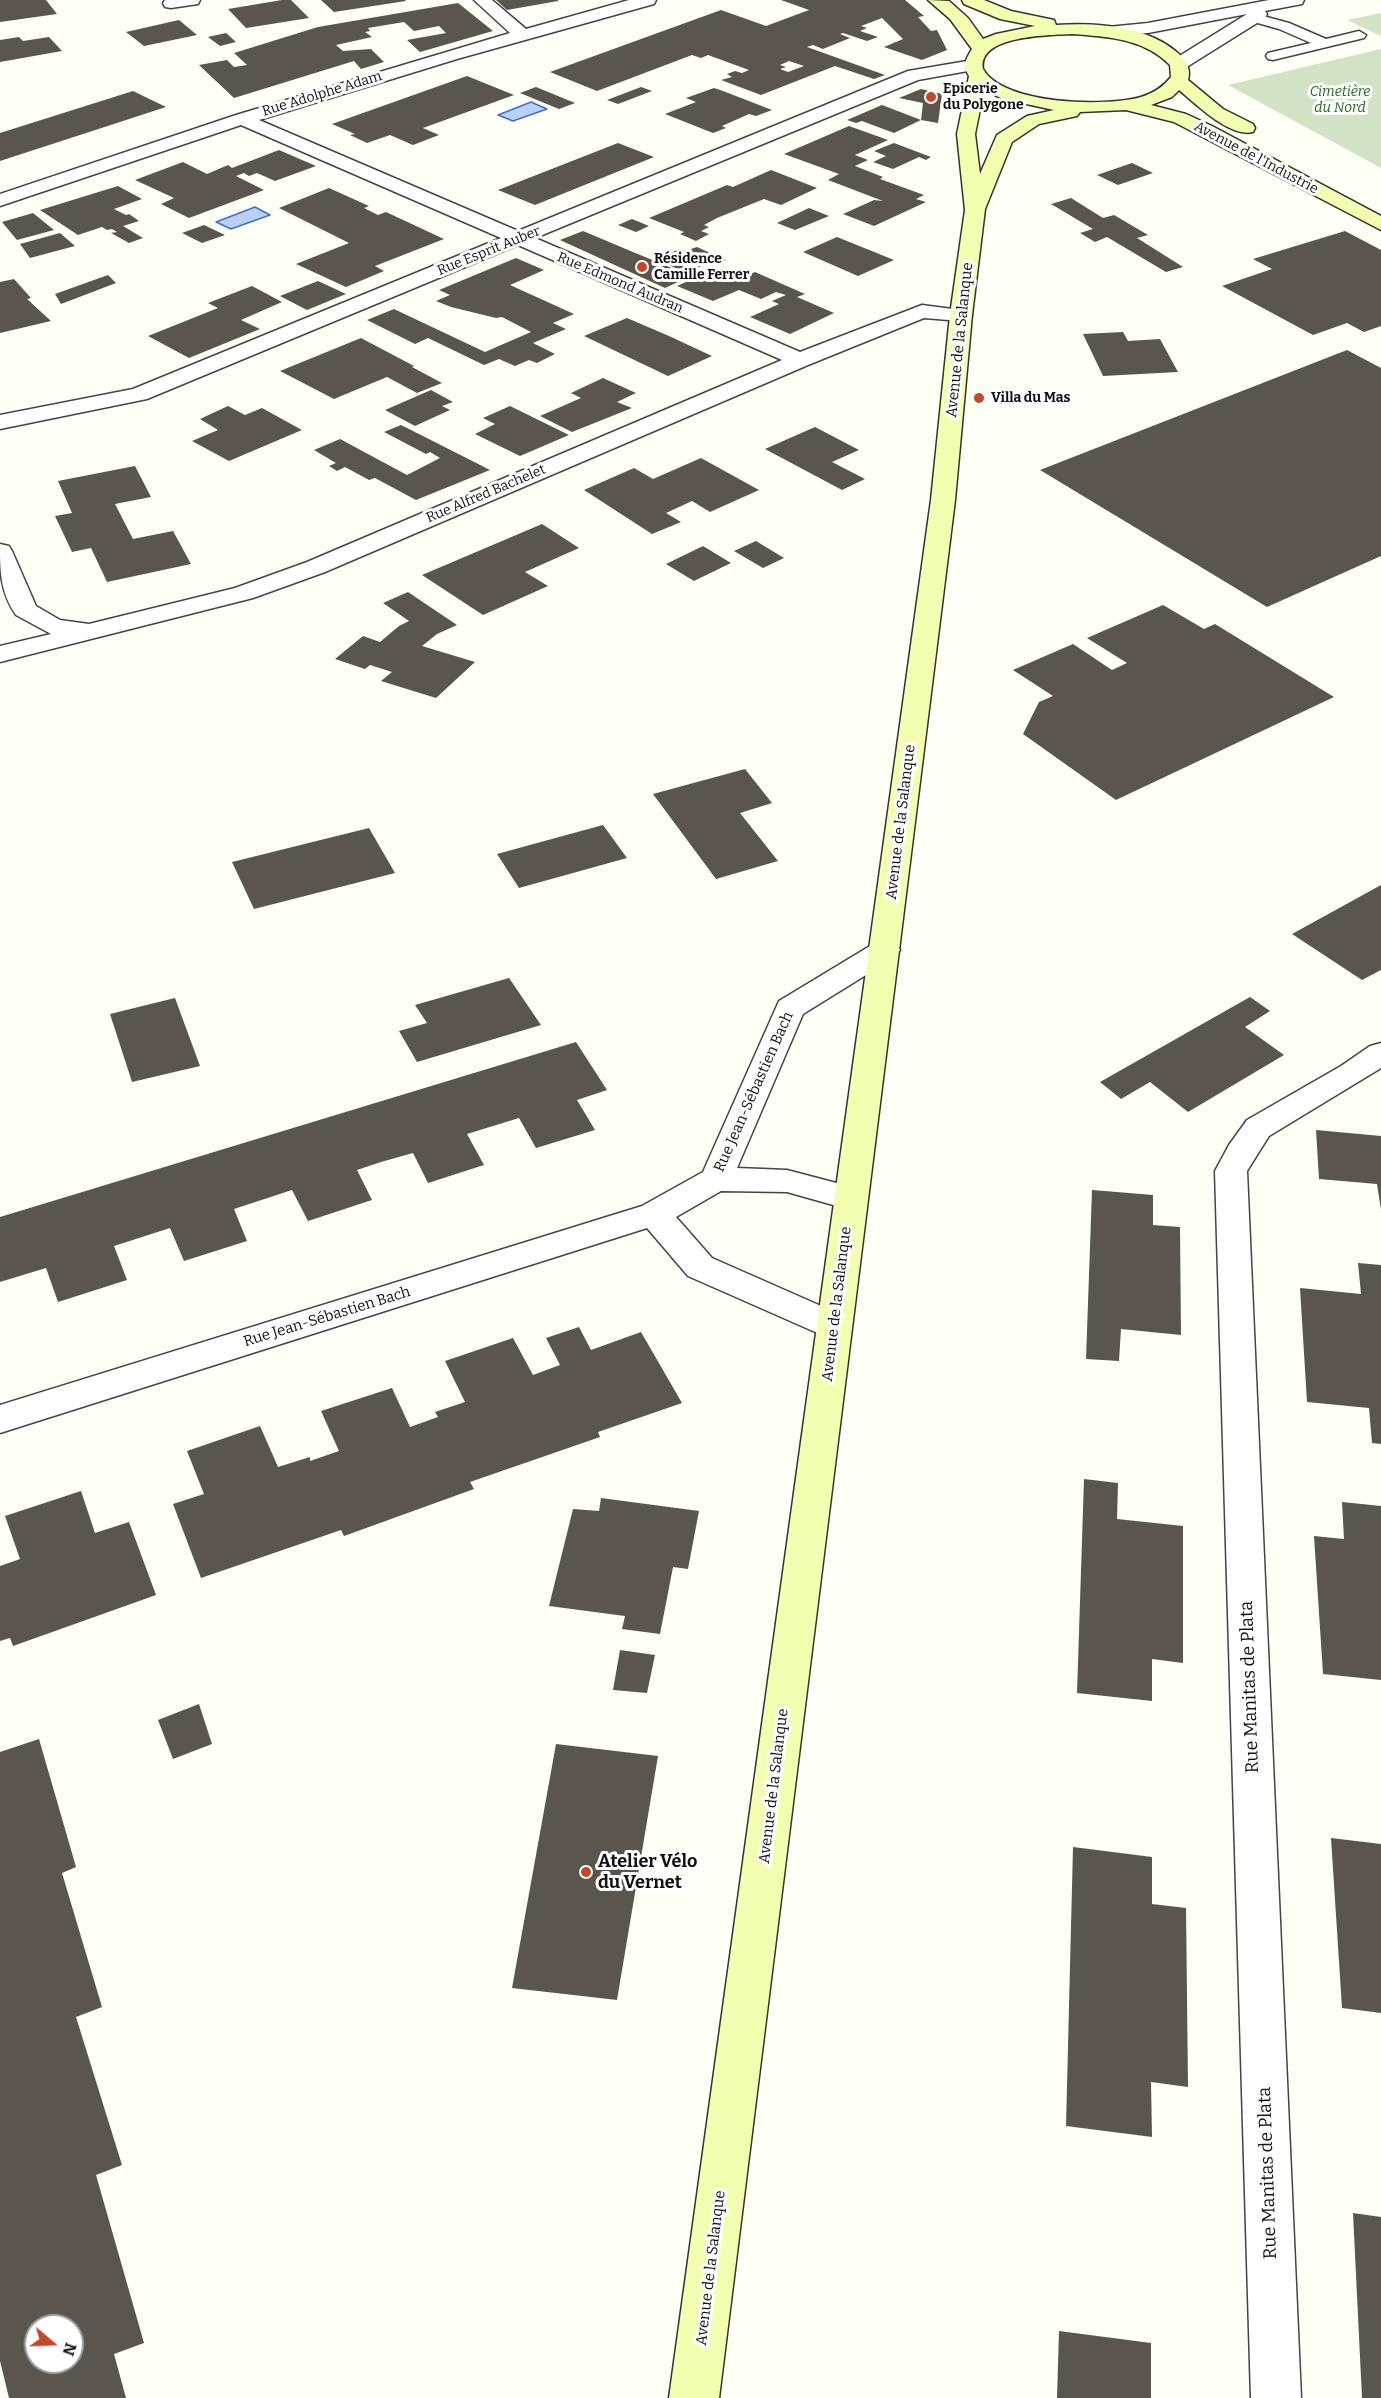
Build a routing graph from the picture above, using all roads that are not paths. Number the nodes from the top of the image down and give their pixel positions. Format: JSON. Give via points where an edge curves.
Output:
{"nodes":[{"id":1,"x":192,"y":0,"type":"edge"},
{"id":2,"x":482,"y":0,"type":"edge"},
{"id":3,"x":648,"y":0,"type":"edge"},
{"id":4,"x":936,"y":0,"type":"edge"},
{"id":5,"x":970,"y":0,"type":"edge"},
{"id":6,"x":1297,"y":0,"type":"edge"},
{"id":7,"x":170,"y":2,"type":"edge"},
{"id":8,"x":1252,"y":17,"type":"junction"},
{"id":9,"x":1073,"y":29,"type":"junction"},
{"id":10,"x":1108,"y":32,"type":"junction"},
{"id":11,"x":524,"y":35,"type":"junction"},
{"id":12,"x":1359,"y":35,"type":"dead end"},
{"id":13,"x":1324,"y":43,"type":"junction"},
{"id":14,"x":1273,"y":56,"type":"dead end"},
{"id":15,"x":977,"y":63,"type":"junction"},
{"id":16,"x":1179,"y":73,"type":"junction"},
{"id":17,"x":1126,"y":105,"type":"junction"},
{"id":18,"x":1090,"y":108,"type":"junction"},
{"id":19,"x":242,"y":119,"type":"junction"},
{"id":20,"x":1258,"y":134,"type":"dead end"},
{"id":21,"x":0,"y":200,"type":"edge"},
{"id":22,"x":975,"y":210,"type":"junction"},
{"id":23,"x":1381,"y":224,"type":"edge"},
{"id":24,"x":519,"y":239,"type":"junction"},
{"id":25,"x":961,"y":315,"type":"junction"},
{"id":26,"x":800,"y":360,"type":"junction"},
{"id":27,"x":0,"y":422,"type":"edge"},
{"id":28,"x":0,"y":551,"type":"edge"},
{"id":29,"x":91,"y":631,"type":"junction"},
{"id":30,"x":0,"y":654,"type":"edge"},
{"id":31,"x":885,"y":950,"type":"junction"},
{"id":32,"x":1381,"y":1053,"type":"edge"},
{"id":33,"x":716,"y":1179,"type":"junction"},
{"id":34,"x":851,"y":1198,"type":"junction"},
{"id":35,"x":654,"y":1214,"type":"junction"},
{"id":36,"x":834,"y":1326,"type":"junction"},
{"id":37,"x":0,"y":1419,"type":"edge"},
{"id":38,"x":694,"y":2398,"type":"edge"},
{"id":39,"x":1276,"y":2398,"type":"edge"}],
"edges":[{"from":1,"to":7,"type":"street"},
{"from":2,"to":11,"type":"street"},
{"from":3,"to":11,"type":"street","name":"Rue Adolphe Adam"},
{"from":4,"to":15,"type":"street","via":[[951,8],[965,24]]},
{"from":5,"to":9,"type":"street","via":[[1006,15]]},
{"from":6,"to":8,"type":"street"},
{"from":6,"to":10,"type":"street"},
{"from":8,"to":13,"type":"lane"},
{"from":8,"to":16,"type":"street"},
{"from":9,"to":10,"type":"street","name":"Avenue de l'Industrie"},
{"from":9,"to":15,"type":"street","via":[[996,40]]},
{"from":10,"to":16,"type":"street","name":"Avenue de l'Industrie","via":[[1154,45],[1170,54]]},
{"from":11,"to":19,"type":"street","name":"Rue Adolphe Adam"},
{"from":12,"to":13,"type":"lane"},
{"from":13,"to":14,"type":"lane"},
{"from":15,"to":18,"type":"street","via":[[995,89],[1054,106]]},
{"from":15,"to":22,"type":"street","name":"Avenue de la Salanque","via":[[966,134]]},
{"from":15,"to":24,"type":"street","name":"Rue Esprit Auber","via":[[914,75]]},
{"from":16,"to":17,"type":"street","via":[[1168,91]]},
{"from":16,"to":20,"type":"street","name":"Avenue de l'Industrie","via":[[1217,113]]},
{"from":17,"to":18,"type":"street"},
{"from":17,"to":23,"type":"street","name":"Avenue de l'Industrie","via":[[1180,118]]},
{"from":18,"to":22,"type":"street","name":"Avenue de la Salanque","via":[[1033,120],[1004,139]]},
{"from":19,"to":21,"type":"street","name":"Rue Adolphe Adam"},
{"from":19,"to":24,"type":"street","name":"Rue Edmond Audran"},
{"from":22,"to":25,"type":"street","name":"Avenue de la Salanque"},
{"from":24,"to":26,"type":"street","name":"Rue Edmond Audran"},
{"from":24,"to":27,"type":"street","name":"Rue Esprit Auber","via":[[139,394]]},
{"from":25,"to":26,"type":"street","name":"Rue Alfred Bachelet","via":[[922,311]]},
{"from":25,"to":31,"type":"street","name":"Avenue de la Salanque","via":[[943,500]]},
{"from":26,"to":29,"type":"street","name":"Rue Alfred Bachelet","via":[[316,567],[244,593]]},
{"from":28,"to":29,"type":"street","via":[[25,610],[54,627]]},
{"from":29,"to":30,"type":"street","name":"Rue Alfred Bachelet"},
{"from":31,"to":33,"type":"street","name":"Rue Jean-Sébastien Bach","via":[[790,1008]]},
{"from":31,"to":34,"type":"street","name":"Avenue de la Salanque"},
{"from":32,"to":39,"type":"street","name":"Rue Manitas de Plata","via":[[1258,1128],[1231,1171]]},
{"from":33,"to":34,"type":"street","name":"Rue Jean-Sébastien Bach","via":[[787,1181]]},
{"from":33,"to":35,"type":"street","name":"Rue Jean-Sébastien Bach"},
{"from":34,"to":36,"type":"street","name":"Avenue de la Salanque"},
{"from":35,"to":36,"type":"street","via":[[700,1267]]},
{"from":35,"to":37,"type":"street","name":"Rue Jean-Sébastien Bach"},
{"from":36,"to":38,"type":"street","name":"Avenue de la Salanque"}]}
